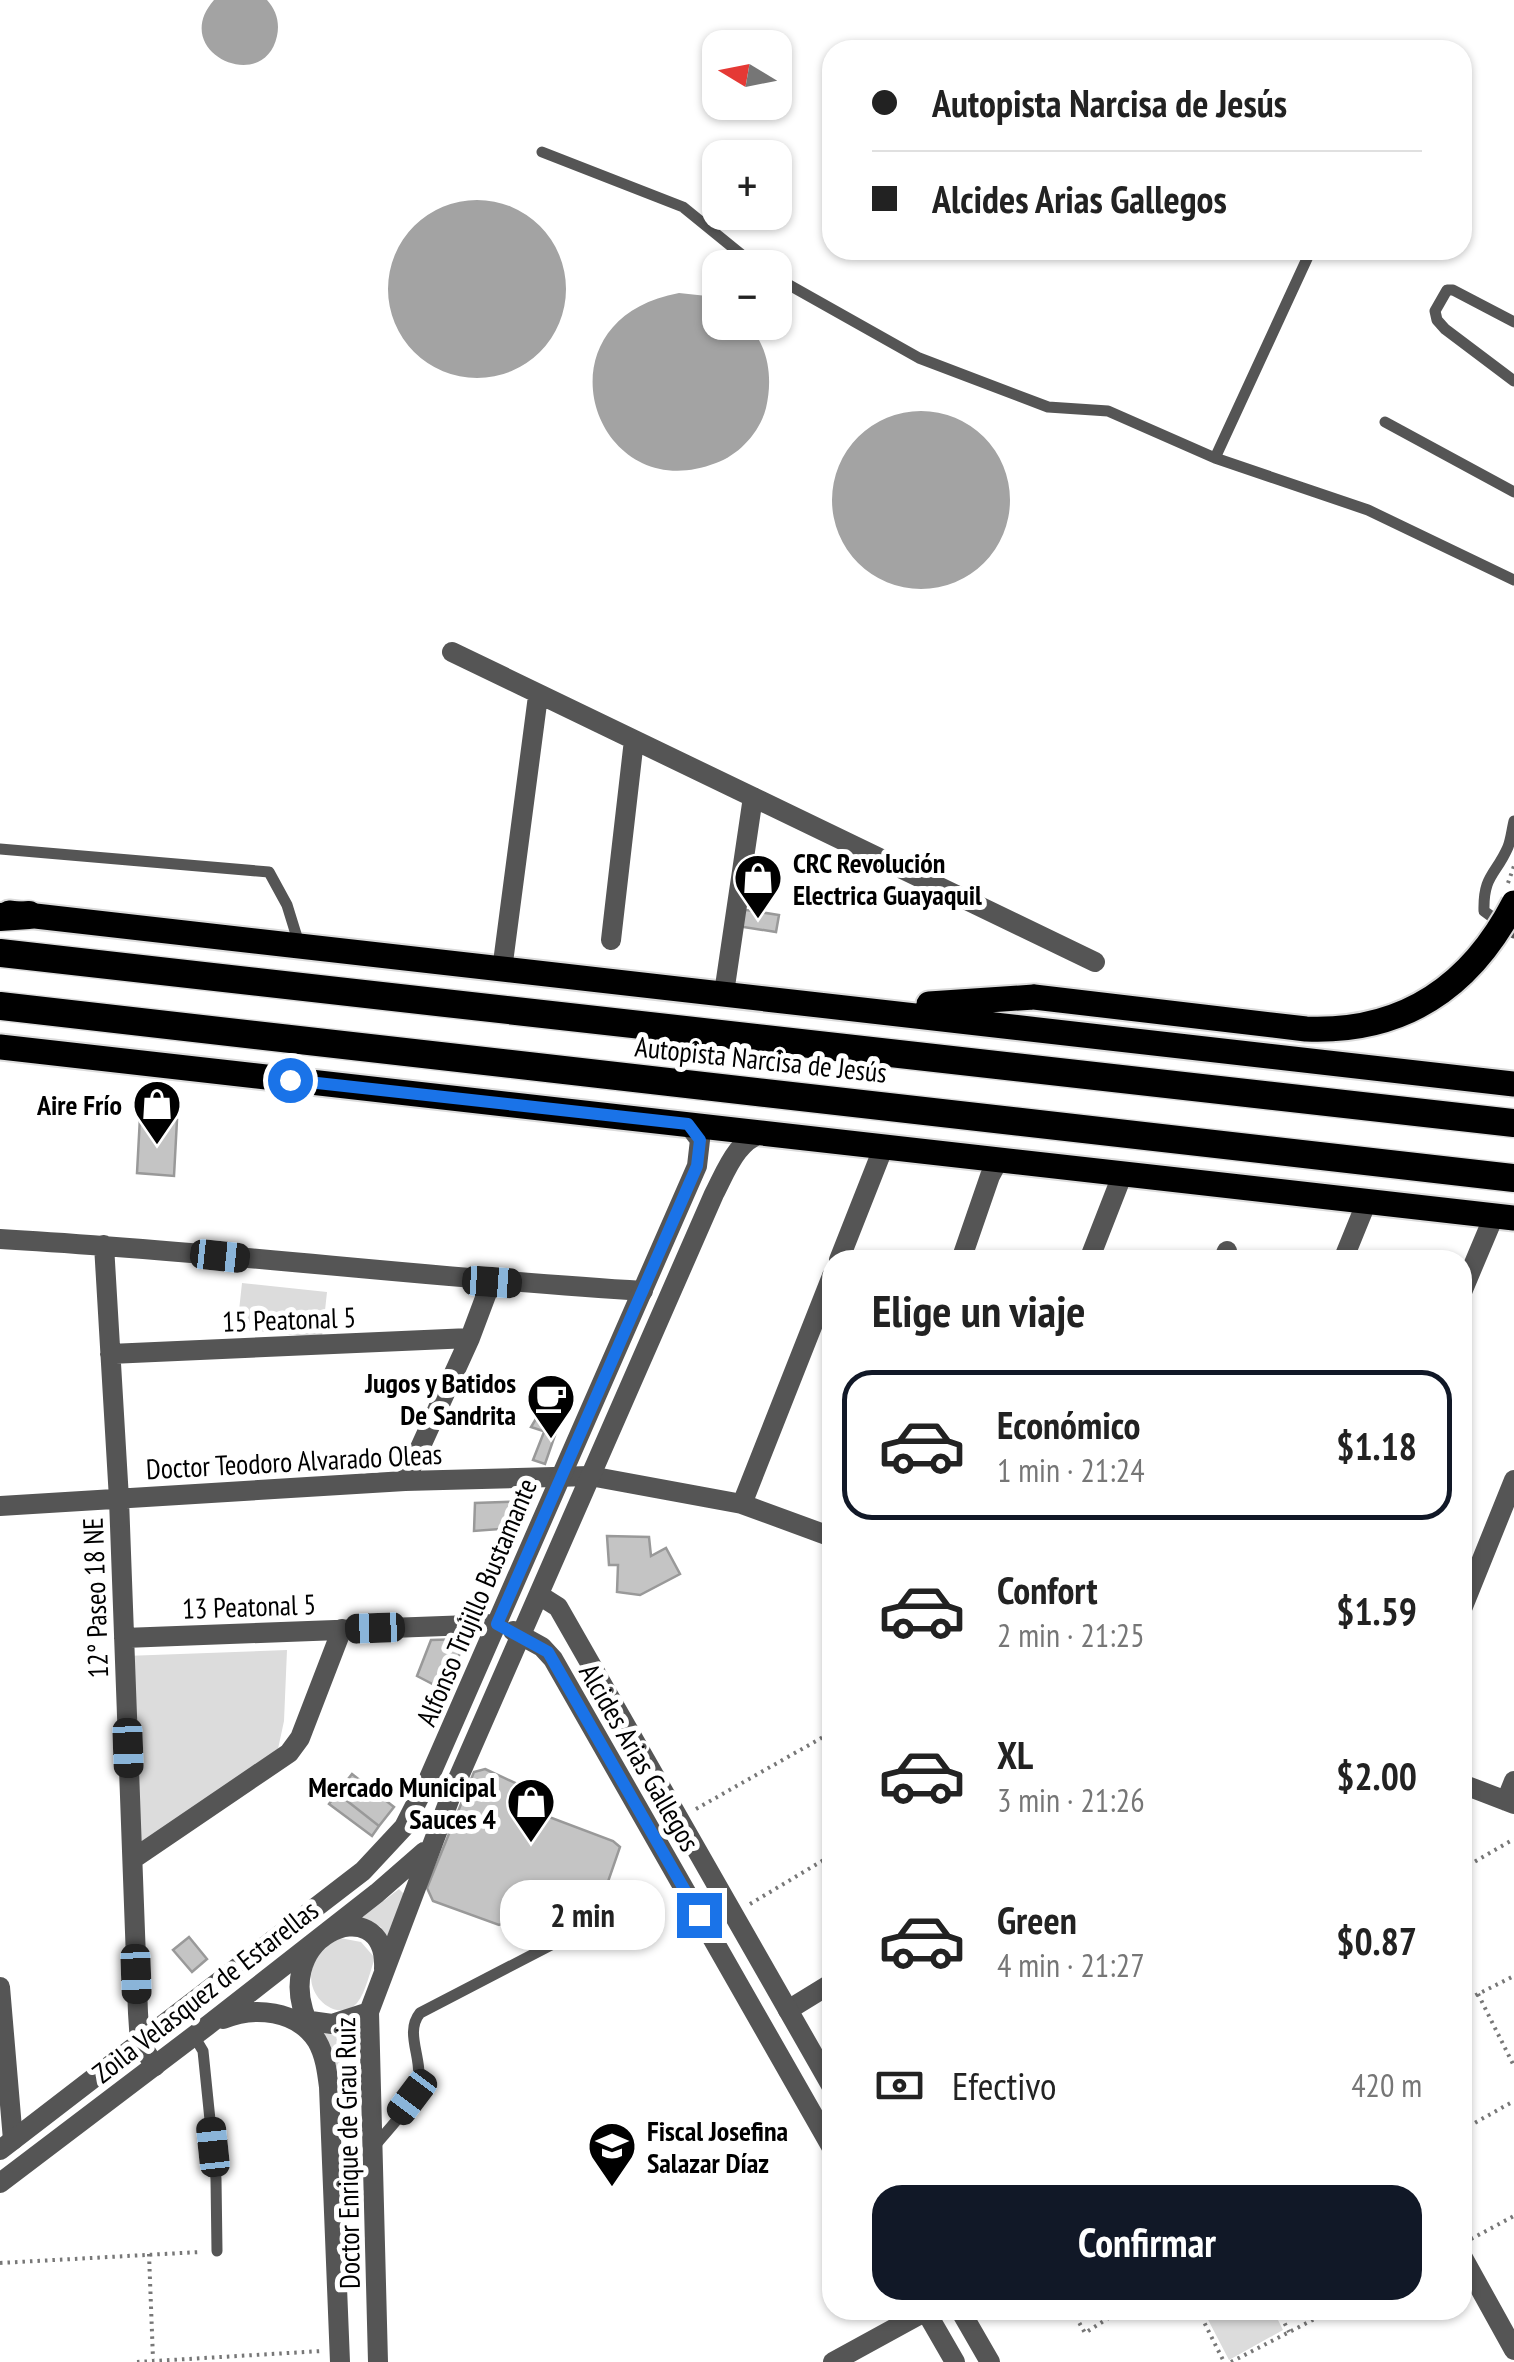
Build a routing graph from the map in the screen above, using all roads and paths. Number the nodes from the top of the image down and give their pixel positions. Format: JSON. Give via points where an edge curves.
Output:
{"nodes":[{"id":1,"x":542,"y":152,"type":"dead end"},
{"id":2,"x":736,"y":250,"type":"edge"},
{"id":3,"x":1307,"y":260,"type":"edge"},
{"id":4,"x":792,"y":287,"type":"edge"},
{"id":5,"x":1514,"y":322,"type":"edge"},
{"id":6,"x":1514,"y":381,"type":"edge"},
{"id":7,"x":1385,"y":422,"type":"dead end"},
{"id":8,"x":1215,"y":458,"type":"junction"},
{"id":9,"x":1514,"y":492,"type":"edge"},
{"id":10,"x":1514,"y":580,"type":"edge"},
{"id":11,"x":452,"y":652,"type":"dead end"},
{"id":12,"x":538,"y":696,"type":"junction"},
{"id":13,"x":634,"y":740,"type":"junction"},
{"id":14,"x":753,"y":797,"type":"junction"},
{"id":15,"x":1514,"y":821,"type":"edge"},
{"id":16,"x":0,"y":848,"type":"edge"},
{"id":17,"x":1514,"y":866,"type":"edge"},
{"id":18,"x":1510,"y":895,"type":"edge"},
{"id":19,"x":0,"y":915,"type":"edge"},
{"id":20,"x":29,"y":916,"type":"joint"},
{"id":21,"x":1514,"y":933,"type":"edge"},
{"id":22,"x":611,"y":940,"type":"dead end"},
{"id":23,"x":300,"y":947,"type":"junction"},
{"id":24,"x":0,"y":952,"type":"edge"},
{"id":25,"x":1095,"y":962,"type":"dead end"},
{"id":26,"x":502,"y":970,"type":"junction"},
{"id":27,"x":724,"y":993,"type":"junction"},
{"id":28,"x":6,"y":1008,"type":"edge"},
{"id":29,"x":861,"y":1008,"type":"junction"},
{"id":30,"x":0,"y":1047,"type":"edge"},
{"id":31,"x":1514,"y":1084,"type":"edge"},
{"id":32,"x":688,"y":1124,"type":"junction"},
{"id":33,"x":1514,"y":1124,"type":"edge"},
{"id":34,"x":766,"y":1132,"type":"junction"},
{"id":35,"x":884,"y":1146,"type":"junction"},
{"id":36,"x":999,"y":1159,"type":"junction"},
{"id":37,"x":1123,"y":1173,"type":"junction"},
{"id":38,"x":1514,"y":1178,"type":"edge"},
{"id":39,"x":1367,"y":1201,"type":"junction"},
{"id":40,"x":1504,"y":1217,"type":"edge"},
{"id":41,"x":0,"y":1239,"type":"edge"},
{"id":42,"x":104,"y":1245,"type":"junction"},
{"id":43,"x":843,"y":1250,"type":"edge"},
{"id":44,"x":964,"y":1250,"type":"edge"},
{"id":45,"x":1092,"y":1250,"type":"edge"},
{"id":46,"x":1347,"y":1250,"type":"edge"},
{"id":47,"x":1472,"y":1274,"type":"edge"},
{"id":48,"x":492,"y":1282,"type":"junction"},
{"id":49,"x":642,"y":1291,"type":"junction"},
{"id":50,"x":822,"y":1301,"type":"edge"},
{"id":51,"x":470,"y":1338,"type":"junction"},
{"id":52,"x":110,"y":1354,"type":"junction"},
{"id":53,"x":560,"y":1476,"type":"junction"},
{"id":54,"x":590,"y":1476,"type":"junction"},
{"id":55,"x":1514,"y":1480,"type":"edge"},
{"id":56,"x":404,"y":1482,"type":"junction"},
{"id":57,"x":119,"y":1499,"type":"junction"},
{"id":58,"x":742,"y":1504,"type":"junction"},
{"id":59,"x":0,"y":1506,"type":"edge"},
{"id":60,"x":822,"y":1533,"type":"edge"},
{"id":61,"x":1472,"y":1584,"type":"edge"},
{"id":62,"x":539,"y":1594,"type":"junction"},
{"id":63,"x":497,"y":1624,"type":"junction"},
{"id":64,"x":342,"y":1629,"type":"junction"},
{"id":65,"x":521,"y":1634,"type":"junction"},
{"id":66,"x":124,"y":1638,"type":"junction"},
{"id":67,"x":822,"y":1738,"type":"edge"},
{"id":68,"x":1472,"y":1786,"type":"edge"},
{"id":69,"x":1511,"y":1795,"type":"edge"},
{"id":70,"x":679,"y":1818,"type":"junction"},
{"id":71,"x":435,"y":1834,"type":"junction"},
{"id":72,"x":1514,"y":1839,"type":"edge"},
{"id":73,"x":132,"y":1859,"type":"junction"},
{"id":74,"x":822,"y":1862,"type":"edge"},
{"id":75,"x":1472,"y":1863,"type":"edge"},
{"id":76,"x":363,"y":1870,"type":"joint"},
{"id":77,"x":632,"y":1904,"type":"dead end"},
{"id":78,"x":734,"y":1914,"type":"junction"},
{"id":79,"x":315,"y":1940,"type":"junction"},
{"id":80,"x":384,"y":1971,"type":"junction"},
{"id":81,"x":1514,"y":1976,"type":"edge"},
{"id":82,"x":0,"y":1987,"type":"edge"},
{"id":83,"x":822,"y":1989,"type":"edge"},
{"id":84,"x":1478,"y":1994,"type":"junction"},
{"id":85,"x":1472,"y":1997,"type":"edge"},
{"id":86,"x":788,"y":2010,"type":"junction"},
{"id":87,"x":369,"y":2012,"type":"junction"},
{"id":88,"x":311,"y":2030,"type":"junction"},
{"id":89,"x":201,"y":2031,"type":"junction"},
{"id":90,"x":140,"y":2043,"type":"junction"},
{"id":91,"x":155,"y":2066,"type":"junction"},
{"id":92,"x":1514,"y":2066,"type":"edge"},
{"id":93,"x":822,"y":2070,"type":"edge"},
{"id":94,"x":1514,"y":2101,"type":"edge"},
{"id":95,"x":1472,"y":2124,"type":"edge"},
{"id":96,"x":822,"y":2130,"type":"edge"},
{"id":97,"x":6,"y":2145,"type":"edge"},
{"id":98,"x":374,"y":2147,"type":"junction"},
{"id":99,"x":0,"y":2183,"type":"edge"},
{"id":100,"x":1514,"y":2216,"type":"edge"},
{"id":101,"x":1472,"y":2238,"type":"edge"},
{"id":102,"x":217,"y":2251,"type":"joint"},
{"id":103,"x":149,"y":2254,"type":"junction"},
{"id":104,"x":0,"y":2263,"type":"edge"},
{"id":105,"x":1472,"y":2274,"type":"edge"},
{"id":106,"x":908,"y":2320,"type":"edge"},
{"id":107,"x":932,"y":2320,"type":"edge"},
{"id":108,"x":966,"y":2320,"type":"edge"},
{"id":109,"x":1077,"y":2320,"type":"edge"},
{"id":110,"x":1105,"y":2320,"type":"edge"},
{"id":111,"x":1204,"y":2320,"type":"edge"},
{"id":112,"x":1283,"y":2320,"type":"edge"},
{"id":113,"x":1312,"y":2320,"type":"edge"},
{"id":114,"x":1289,"y":2332,"type":"junction"},
{"id":115,"x":1514,"y":2350,"type":"edge"},
{"id":116,"x":340,"y":2356,"type":"edge"},
{"id":117,"x":153,"y":2361,"type":"edge"},
{"id":118,"x":137,"y":2362,"type":"edge"},
{"id":119,"x":378,"y":2362,"type":"edge"},
{"id":120,"x":833,"y":2362,"type":"edge"},
{"id":121,"x":955,"y":2362,"type":"edge"},
{"id":122,"x":990,"y":2362,"type":"edge"},
{"id":123,"x":1227,"y":2362,"type":"edge"}],
"edges":[{"from":1,"to":2,"type":"lane","via":[[683,207]]},
{"from":3,"to":8,"type":"lane"},
{"from":4,"to":8,"type":"lane","via":[[919,358],[1048,407],[1108,411]]},
{"from":5,"to":6,"type":"lane","via":[[1453,290],[1435,311],[1445,329]]},
{"from":7,"to":9,"type":"lane"},
{"from":8,"to":10,"type":"lane","via":[[1368,510]]},
{"from":11,"to":12,"type":"street"},
{"from":12,"to":13,"type":"street"},
{"from":12,"to":26,"type":"street"},
{"from":13,"to":14,"type":"street"},
{"from":13,"to":22,"type":"street"},
{"from":14,"to":25,"type":"street"},
{"from":14,"to":27,"type":"street"},
{"from":15,"to":21,"type":"lane","via":[[1507,849],[1490,873],[1484,911]]},
{"from":16,"to":23,"type":"lane","via":[[269,872]]},
{"from":17,"to":18,"type":"path","bridge":true},
{"from":18,"to":29,"type":"main road","bridge":true,"via":[[1500,930],[1452,982],[1412,1010],[1372,1026],[1306,1029],[1034,998]]},
{"from":19,"to":20,"type":"highway"},
{"from":20,"to":23,"type":"main road"},
{"from":23,"to":26,"type":"main road"},
{"from":24,"to":33,"type":"highway","name":"Autopista Narcisa de Jesús"},
{"from":26,"to":27,"type":"main road"},
{"from":27,"to":29,"type":"main road"},
{"from":28,"to":38,"type":"highway","name":"Autopista Narcisa de Jesús"},
{"from":29,"to":31,"type":"main road"},
{"from":30,"to":32,"type":"main road"},
{"from":32,"to":34,"type":"main road"},
{"from":32,"to":49,"type":"street","name":"Alfonso Trujillo Bustamante","via":[[700,1140],[697,1166]]},
{"from":34,"to":35,"type":"main road"},
{"from":34,"to":54,"type":"street","name":"Alfonso Trujillo Bustamante","via":[[739,1148],[714,1194]]},
{"from":35,"to":36,"type":"main road"},
{"from":35,"to":43,"type":"street"},
{"from":36,"to":37,"type":"main road"},
{"from":36,"to":44,"type":"street"},
{"from":37,"to":39,"type":"main road"},
{"from":37,"to":45,"type":"street"},
{"from":39,"to":40,"type":"main road"},
{"from":39,"to":46,"type":"street"},
{"from":40,"to":47,"type":"street"},
{"from":41,"to":42,"type":"street"},
{"from":42,"to":48,"type":"street"},
{"from":42,"to":52,"type":"street","name":"12° Paseo 18 NE"},
{"from":48,"to":49,"type":"street"},
{"from":48,"to":51,"type":"street"},
{"from":49,"to":53,"type":"street","name":"Alfonso Trujillo Bustamante"},
{"from":50,"to":58,"type":"street"},
{"from":51,"to":52,"type":"street","name":"15 Peatonal 5"},
{"from":51,"to":56,"type":"street"},
{"from":52,"to":57,"type":"street","name":"12° Paseo 18 NE"},
{"from":53,"to":54,"type":"street","name":"Doctor Teodoro Alvarado Oleas"},
{"from":53,"to":56,"type":"street","name":"Doctor Teodoro Alvarado Oleas"},
{"from":53,"to":63,"type":"street","name":"Alfonso Trujillo Bustamante"},
{"from":54,"to":58,"type":"street","name":"Doctor Teodoro Alvarado Oleas"},
{"from":54,"to":62,"type":"street","name":"Alfonso Trujillo Bustamante"},
{"from":55,"to":61,"type":"street"},
{"from":56,"to":57,"type":"street","name":"Doctor Teodoro Alvarado Oleas"},
{"from":57,"to":59,"type":"street","name":"Doctor Teodoro Alvarado Oleas"},
{"from":57,"to":66,"type":"street","name":"12° Paseo 18 NE"},
{"from":58,"to":60,"type":"street","name":"Doctor Teodoro Alvarado Oleas"},
{"from":62,"to":65,"type":"street","name":"Alfonso Trujillo Bustamante"},
{"from":62,"to":70,"type":"street","name":"Alcides Arias Gallegos","via":[[558,1607]]},
{"from":63,"to":64,"type":"street","name":"13 Peatonal 5"},
{"from":63,"to":65,"type":"street","name":"Alcides Arias Gallegos"},
{"from":63,"to":76,"type":"street","name":"Alfonso Trujillo Bustamante","via":[[416,1809]]},
{"from":64,"to":66,"type":"street","name":"13 Peatonal 5"},
{"from":64,"to":73,"type":"street","via":[[289,1753]]},
{"from":65,"to":71,"type":"street","name":"Alfonso Trujillo Bustamante"},
{"from":65,"to":96,"type":"street","name":"Alcides Arias Gallegos","via":[[553,1659]]},
{"from":66,"to":73,"type":"street","name":"12° Paseo 18 NE"},
{"from":67,"to":70,"type":"path"},
{"from":68,"to":69,"type":"street"},
{"from":70,"to":78,"type":"street","name":"Alcides Arias Gallegos"},
{"from":71,"to":79,"type":"street","name":"Zoila Velasquez de Estarellas","via":[[416,1862]]},
{"from":71,"to":80,"type":"street","name":"Doctor Enrique de Grau Ruiz"},
{"from":72,"to":75,"type":"path"},
{"from":73,"to":90,"type":"street","name":"12° Paseo 18 NE"},
{"from":74,"to":78,"type":"path"},
{"from":76,"to":90,"type":"street","name":"Zoila Velasquez de Estarellas"},
{"from":77,"to":98,"type":"lane","via":[[420,2012],[413,2033],[417,2088]]},
{"from":78,"to":86,"type":"street","name":"Alcides Arias Gallegos"},
{"from":79,"to":80,"type":"street","via":[[338,1927],[363,1929],[380,1946]]},
{"from":79,"to":88,"type":"street","via":[[302,1971],[302,2005]]},
{"from":79,"to":89,"type":"street","name":"Zoila Velasquez de Estarellas"},
{"from":80,"to":87,"type":"street","name":"Doctor Enrique de Grau Ruiz"},
{"from":81,"to":84,"type":"path"},
{"from":82,"to":97,"type":"street"},
{"from":83,"to":86,"type":"street"},
{"from":84,"to":85,"type":"path"},
{"from":84,"to":92,"type":"path"},
{"from":86,"to":93,"type":"street","name":"Alcides Arias Gallegos"},
{"from":87,"to":88,"type":"street"},
{"from":87,"to":98,"type":"street","name":"Doctor Enrique de Grau Ruiz"},
{"from":88,"to":89,"type":"street","name":"Doctor Enrique de Grau Ruiz","via":[[284,2016],[242,2012]]},
{"from":88,"to":116,"type":"street","name":"Doctor Enrique de Grau Ruiz","via":[[329,2088]]},
{"from":89,"to":91,"type":"street","name":"Zoila Velasquez de Estarellas"},
{"from":89,"to":102,"type":"lane"},
{"from":90,"to":91,"type":"street"},
{"from":90,"to":97,"type":"street","name":"Zoila Velasquez de Estarellas"},
{"from":91,"to":99,"type":"street","name":"Zoila Velasquez de Estarellas"},
{"from":94,"to":95,"type":"path"},
{"from":98,"to":119,"type":"street","name":"Doctor Enrique de Grau Ruiz"},
{"from":100,"to":101,"type":"path"},
{"from":102,"to":103,"type":"path"},
{"from":103,"to":104,"type":"path"},
{"from":103,"to":117,"type":"path"},
{"from":105,"to":115,"type":"street"},
{"from":106,"to":120,"type":"street"},
{"from":107,"to":121,"type":"street"},
{"from":108,"to":122,"type":"street"},
{"from":109,"to":110,"type":"path","via":[[1084,2333]]},
{"from":111,"to":123,"type":"path"},
{"from":112,"to":114,"type":"path"},
{"from":113,"to":114,"type":"path"},
{"from":114,"to":123,"type":"path"},
{"from":116,"to":117,"type":"path"},
{"from":117,"to":118,"type":"path"}]}
